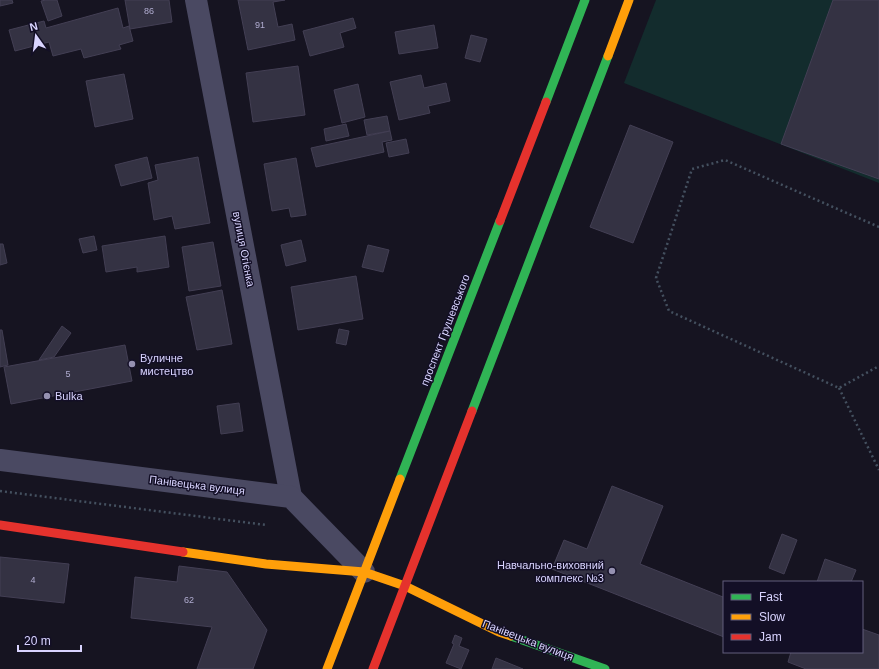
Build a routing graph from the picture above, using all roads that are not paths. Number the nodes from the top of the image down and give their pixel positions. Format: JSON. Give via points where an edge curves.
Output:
{"nodes":[{"id":1,"x":196,"y":0,"type":"edge"},
{"id":2,"x":585,"y":0,"type":"edge"},
{"id":3,"x":629,"y":0,"type":"edge"},
{"id":4,"x":0,"y":460,"type":"edge"},
{"id":5,"x":291,"y":497,"type":"junction"},
{"id":6,"x":0,"y":525,"type":"edge"},
{"id":7,"x":364,"y":572,"type":"junction"},
{"id":8,"x":405,"y":586,"type":"junction"},
{"id":9,"x":328,"y":669,"type":"edge"},
{"id":10,"x":373,"y":669,"type":"edge"},
{"id":11,"x":605,"y":669,"type":"edge"}],
"edges":[{"from":1,"to":5,"type":"street","name":"вулиця Огієнка"},
{"from":2,"to":7,"type":"main road","name":"проспект Грушевського"},
{"from":3,"to":8,"type":"main road"},
{"from":4,"to":5,"type":"street","name":"Панівецька вулиця"},
{"from":5,"to":7,"type":"street","name":"Панівецька вулиця"},
{"from":6,"to":7,"type":"main road","name":"Панівецька вулиця","via":[[266,564]]},
{"from":7,"to":8,"type":"main road","name":"Панівецька вулиця"},
{"from":7,"to":9,"type":"main road","name":"проспект Грушевського"},
{"from":8,"to":10,"type":"main road"},
{"from":8,"to":11,"type":"main road","name":"Панівецька вулиця","via":[[499,632]]}]}
